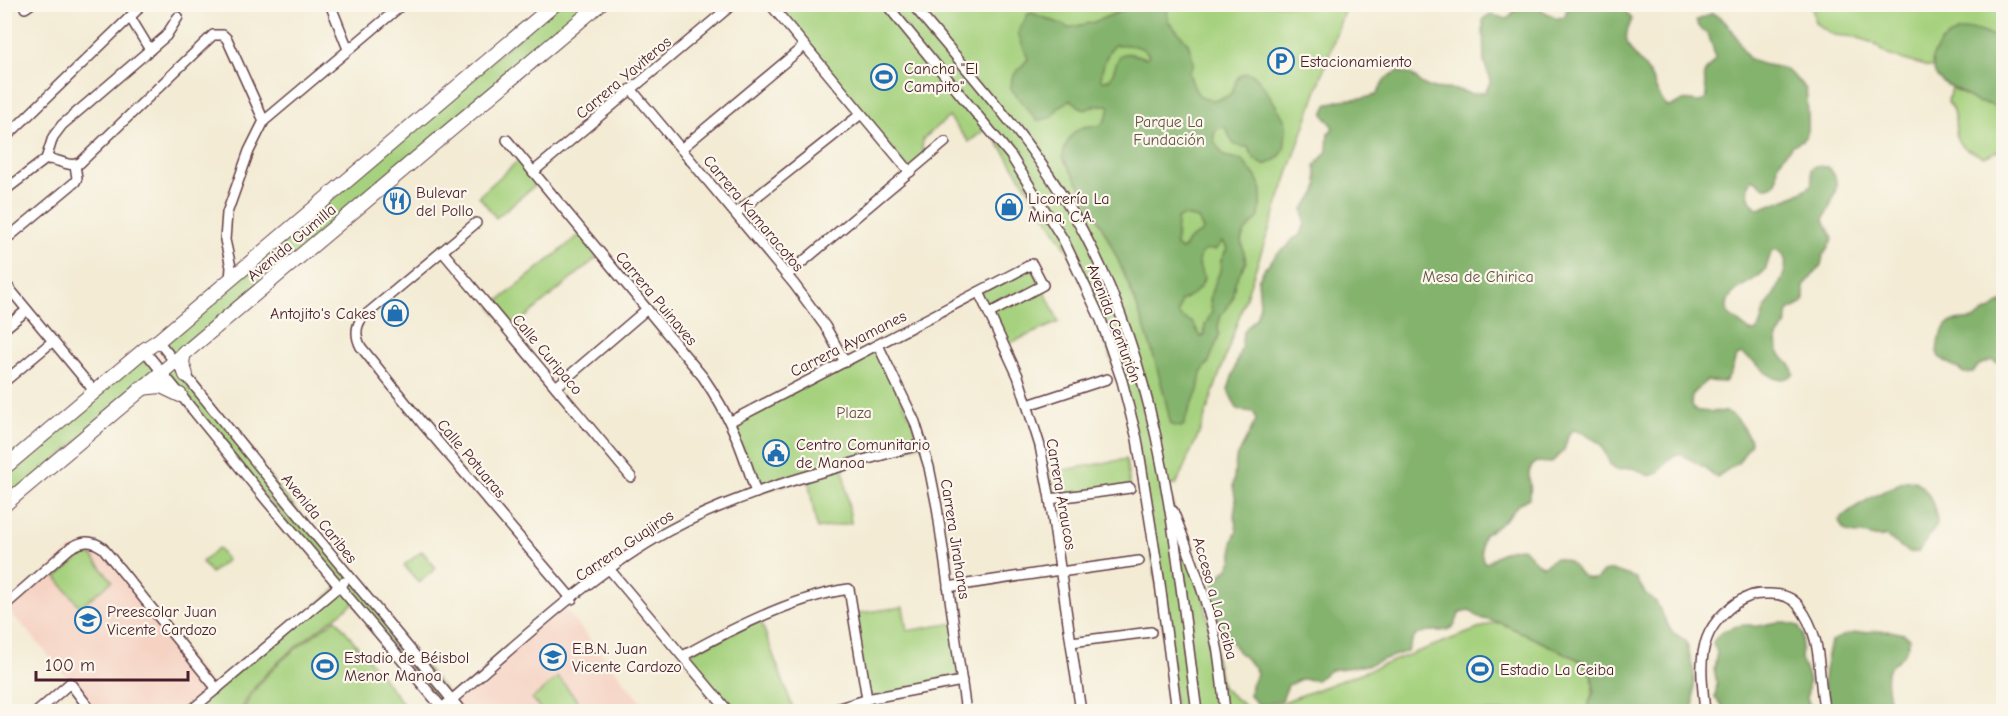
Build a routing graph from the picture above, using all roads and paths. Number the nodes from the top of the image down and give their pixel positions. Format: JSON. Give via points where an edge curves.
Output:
{"nodes":[{"id":1,"x":138,"y":4,"type":"edge"},
{"id":2,"x":330,"y":4,"type":"edge"},
{"id":3,"x":403,"y":4,"type":"edge"},
{"id":4,"x":555,"y":4,"type":"edge"},
{"id":5,"x":600,"y":4,"type":"edge"},
{"id":6,"x":733,"y":4,"type":"edge"},
{"id":7,"x":770,"y":4,"type":"edge"},
{"id":8,"x":886,"y":4,"type":"edge"},
{"id":9,"x":912,"y":4,"type":"edge"},
{"id":10,"x":178,"y":17,"type":"dead end"},
{"id":11,"x":130,"y":18,"type":"junction"},
{"id":12,"x":804,"y":46,"type":"junction"},
{"id":13,"x":348,"y":49,"type":"junction"},
{"id":14,"x":150,"y":50,"type":"junction"},
{"id":15,"x":632,"y":89,"type":"junction"},
{"id":16,"x":861,"y":114,"type":"junction"},
{"id":17,"x":264,"y":121,"type":"junction"},
{"id":18,"x":4,"y":139,"type":"edge"},
{"id":19,"x":507,"y":140,"type":"dead end"},
{"id":20,"x":945,"y":142,"type":"dead end"},
{"id":21,"x":681,"y":149,"type":"junction"},
{"id":22,"x":46,"y":159,"type":"junction"},
{"id":23,"x":75,"y":165,"type":"junction"},
{"id":24,"x":533,"y":172,"type":"junction"},
{"id":25,"x":910,"y":172,"type":"junction"},
{"id":26,"x":4,"y":191,"type":"edge"},
{"id":27,"x":736,"y":213,"type":"junction"},
{"id":28,"x":476,"y":223,"type":"dead end"},
{"id":29,"x":4,"y":241,"type":"edge"},
{"id":30,"x":228,"y":251,"type":"junction"},
{"id":31,"x":442,"y":251,"type":"junction"},
{"id":32,"x":254,"y":259,"type":"junction"},
{"id":33,"x":787,"y":274,"type":"junction"},
{"id":34,"x":230,"y":280,"type":"junction"},
{"id":35,"x":4,"y":282,"type":"edge"},
{"id":36,"x":979,"y":292,"type":"junction"},
{"id":37,"x":647,"y":309,"type":"junction"},
{"id":38,"x":27,"y":310,"type":"junction"},
{"id":39,"x":990,"y":313,"type":"junction"},
{"id":40,"x":4,"y":329,"type":"edge"},
{"id":41,"x":52,"y":341,"type":"junction"},
{"id":42,"x":158,"y":341,"type":"junction"},
{"id":43,"x":878,"y":345,"type":"junction"},
{"id":44,"x":144,"y":350,"type":"junction"},
{"id":45,"x":179,"y":356,"type":"junction"},
{"id":46,"x":844,"y":362,"type":"junction"},
{"id":47,"x":160,"y":372,"type":"junction"},
{"id":48,"x":186,"y":375,"type":"joint"},
{"id":49,"x":1107,"y":379,"type":"dead end"},
{"id":50,"x":4,"y":382,"type":"edge"},
{"id":51,"x":556,"y":387,"type":"junction"},
{"id":52,"x":141,"y":388,"type":"junction"},
{"id":53,"x":95,"y":392,"type":"junction"},
{"id":54,"x":180,"y":395,"type":"junction"},
{"id":55,"x":1028,"y":405,"type":"junction"},
{"id":56,"x":731,"y":421,"type":"junction"},
{"id":57,"x":922,"y":444,"type":"junction"},
{"id":58,"x":5,"y":467,"type":"edge"},
{"id":59,"x":631,"y":477,"type":"dead end"},
{"id":60,"x":1130,"y":488,"type":"dead end"},
{"id":61,"x":756,"y":493,"type":"junction"},
{"id":62,"x":1167,"y":496,"type":"junction"},
{"id":63,"x":1050,"y":499,"type":"junction"},
{"id":64,"x":4,"y":505,"type":"edge"},
{"id":65,"x":1139,"y":561,"type":"dead end"},
{"id":66,"x":609,"y":570,"type":"junction"},
{"id":67,"x":1060,"y":571,"type":"junction"},
{"id":68,"x":350,"y":577,"type":"junction"},
{"id":69,"x":340,"y":586,"type":"junction"},
{"id":70,"x":948,"y":587,"type":"junction"},
{"id":71,"x":572,"y":599,"type":"junction"},
{"id":72,"x":4,"y":606,"type":"edge"},
{"id":73,"x":1151,"y":632,"type":"dead end"},
{"id":74,"x":1071,"y":642,"type":"junction"},
{"id":75,"x":683,"y":656,"type":"junction"},
{"id":76,"x":962,"y":681,"type":"junction"},
{"id":77,"x":217,"y":689,"type":"junction"},
{"id":78,"x":452,"y":699,"type":"junction"},
{"id":79,"x":867,"y":699,"type":"junction"},
{"id":80,"x":444,"y":710,"type":"edge"},
{"id":81,"x":37,"y":711,"type":"edge"},
{"id":82,"x":92,"y":711,"type":"edge"},
{"id":83,"x":189,"y":711,"type":"edge"},
{"id":84,"x":462,"y":711,"type":"edge"},
{"id":85,"x":729,"y":711,"type":"edge"},
{"id":86,"x":826,"y":711,"type":"edge"},
{"id":87,"x":966,"y":711,"type":"edge"},
{"id":88,"x":1081,"y":711,"type":"edge"},
{"id":89,"x":1177,"y":711,"type":"edge"},
{"id":90,"x":1197,"y":711,"type":"edge"},
{"id":91,"x":1225,"y":711,"type":"edge"},
{"id":92,"x":1705,"y":711,"type":"edge"},
{"id":93,"x":1825,"y":711,"type":"edge"}],
"edges":[{"from":1,"to":11,"type":"street"},
{"from":2,"to":13,"type":"street"},
{"from":3,"to":13,"type":"street"},
{"from":4,"to":32,"type":"main road","name":"Avenida Gumilla"},
{"from":5,"to":45,"type":"main road","name":"Avenida Gumilla"},
{"from":6,"to":15,"type":"street","name":"Carrera Yaviteros"},
{"from":7,"to":12,"type":"street"},
{"from":8,"to":89,"type":"street","name":"Avenida Centurión","via":[[1017,165],[1064,241],[1101,320],[1137,439]]},
{"from":9,"to":62,"type":"street","name":"Avenida Centurión","via":[[1030,148],[1086,237],[1115,300],[1143,378]]},
{"from":10,"to":14,"type":"street","via":[[166,36]]},
{"from":11,"to":14,"type":"street"},
{"from":11,"to":18,"type":"street"},
{"from":12,"to":16,"type":"street"},
{"from":12,"to":21,"type":"street"},
{"from":13,"to":17,"type":"street"},
{"from":14,"to":22,"type":"street","via":[[62,125],[53,137]]},
{"from":15,"to":21,"type":"street","name":"Carrera Kamaracotos"},
{"from":15,"to":24,"type":"street","name":"Carrera Yaviteros"},
{"from":16,"to":25,"type":"street"},
{"from":16,"to":27,"type":"street"},
{"from":17,"to":23,"type":"street","via":[[227,39],[213,35]]},
{"from":17,"to":30,"type":"street","via":[[227,213]]},
{"from":19,"to":24,"type":"street","name":"Carrera Puinaves"},
{"from":20,"to":25,"type":"street"},
{"from":21,"to":27,"type":"street","name":"Carrera Kamaracotos"},
{"from":22,"to":23,"type":"street"},
{"from":22,"to":26,"type":"street"},
{"from":23,"to":29,"type":"street","via":[[75,182]]},
{"from":24,"to":37,"type":"street","name":"Carrera Puinaves"},
{"from":25,"to":33,"type":"street"},
{"from":27,"to":33,"type":"street","name":"Carrera Kamaracotos"},
{"from":28,"to":31,"type":"street"},
{"from":30,"to":32,"type":"street","via":[[237,260]]},
{"from":30,"to":34,"type":"street"},
{"from":31,"to":51,"type":"street","name":"Calle Curipaco"},
{"from":31,"to":71,"type":"street","name":"Calle Potuaras","via":[[358,322],[358,342]]},
{"from":32,"to":34,"type":"main road","name":"Avenida Gumilla"},
{"from":33,"to":46,"type":"street","name":"Carrera Kamaracotos","via":[[825,326]]},
{"from":34,"to":42,"type":"main road","name":"Avenida Gumilla"},
{"from":35,"to":38,"type":"street"},
{"from":36,"to":39,"type":"street","name":"Carrera Araucos"},
{"from":36,"to":39,"type":"street","name":"Carrera Ayamanes","via":[[1032,264],[1043,285]]},
{"from":36,"to":43,"type":"street","name":"Carrera Ayamanes"},
{"from":37,"to":51,"type":"street"},
{"from":37,"to":56,"type":"street","name":"Carrera Puinaves","via":[[703,377]]},
{"from":38,"to":40,"type":"street"},
{"from":38,"to":41,"type":"street"},
{"from":39,"to":55,"type":"street","name":"Carrera Araucos"},
{"from":41,"to":50,"type":"street"},
{"from":41,"to":53,"type":"street"},
{"from":42,"to":44,"type":"main road","name":"Avenida Gumilla"},
{"from":42,"to":45,"type":"street"},
{"from":43,"to":46,"type":"street","name":"Carrera Ayamanes"},
{"from":43,"to":57,"type":"street","name":"Carrera Jiraharas"},
{"from":44,"to":47,"type":"street","name":"Avenida Caribes"},
{"from":44,"to":53,"type":"main road","name":"Avenida Gumilla"},
{"from":45,"to":47,"type":"main road","name":"Avenida Gumilla"},
{"from":45,"to":48,"type":"main road"},
{"from":46,"to":56,"type":"street","name":"Carrera Ayamanes"},
{"from":47,"to":52,"type":"main road","name":"Avenida Gumilla"},
{"from":47,"to":54,"type":"street","name":"Avenida Caribes"},
{"from":48,"to":68,"type":"street","name":"Avenida Caribes"},
{"from":49,"to":55,"type":"street"},
{"from":51,"to":59,"type":"street","name":"Calle Curipaco"},
{"from":52,"to":54,"type":"main road","via":[[167,387]]},
{"from":52,"to":64,"type":"main road","name":"Avenida Gumilla"},
{"from":53,"to":58,"type":"main road","name":"Avenida Gumilla"},
{"from":54,"to":69,"type":"street","name":"Avenida Caribes"},
{"from":55,"to":63,"type":"street","name":"Carrera Araucos"},
{"from":56,"to":61,"type":"street","name":"Carrera Puinaves"},
{"from":57,"to":61,"type":"street","name":"Carrera Guajiros"},
{"from":57,"to":70,"type":"street","name":"Carrera Jiraharas","via":[[934,488]]},
{"from":60,"to":63,"type":"street"},
{"from":61,"to":66,"type":"street","name":"Carrera Guajiros","via":[[684,523]]},
{"from":62,"to":90,"type":"street","name":"Avenida Centurión"},
{"from":62,"to":91,"type":"street","name":"Acceso a La Ceiba","via":[[1218,651]]},
{"from":63,"to":67,"type":"street","name":"Carrera Araucos"},
{"from":65,"to":67,"type":"street"},
{"from":66,"to":71,"type":"street","name":"Carrera Guajiros"},
{"from":66,"to":75,"type":"street"},
{"from":67,"to":70,"type":"street"},
{"from":67,"to":74,"type":"street","name":"Carrera Araucos"},
{"from":68,"to":69,"type":"street"},
{"from":68,"to":78,"type":"street","name":"Avenida Caribes"},
{"from":69,"to":77,"type":"street"},
{"from":69,"to":80,"type":"street","name":"Avenida Caribes"},
{"from":70,"to":76,"type":"street","name":"Carrera Jiraharas"},
{"from":71,"to":78,"type":"street","name":"Carrera Guajiros"},
{"from":72,"to":77,"type":"street","via":[[70,548],[83,542],[97,543]]},
{"from":73,"to":74,"type":"street"},
{"from":74,"to":88,"type":"street","name":"Carrera Araucos"},
{"from":75,"to":79,"type":"street","via":[[772,613],[849,589]]},
{"from":75,"to":85,"type":"street"},
{"from":76,"to":79,"type":"street"},
{"from":76,"to":87,"type":"street","name":"Carrera Jiraharas"},
{"from":77,"to":83,"type":"street"},
{"from":78,"to":80,"type":"street","name":"Carrera Guajiros"},
{"from":78,"to":84,"type":"street","name":"Avenida Caribes"},
{"from":79,"to":86,"type":"street"},
{"from":81,"to":82,"type":"street","via":[[70,684]]},
{"from":92,"to":93,"type":"street","via":[[1702,678],[1706,639],[1732,605],[1759,594],[1785,595],[1794,600],[1807,621],[1816,640]]}]}
